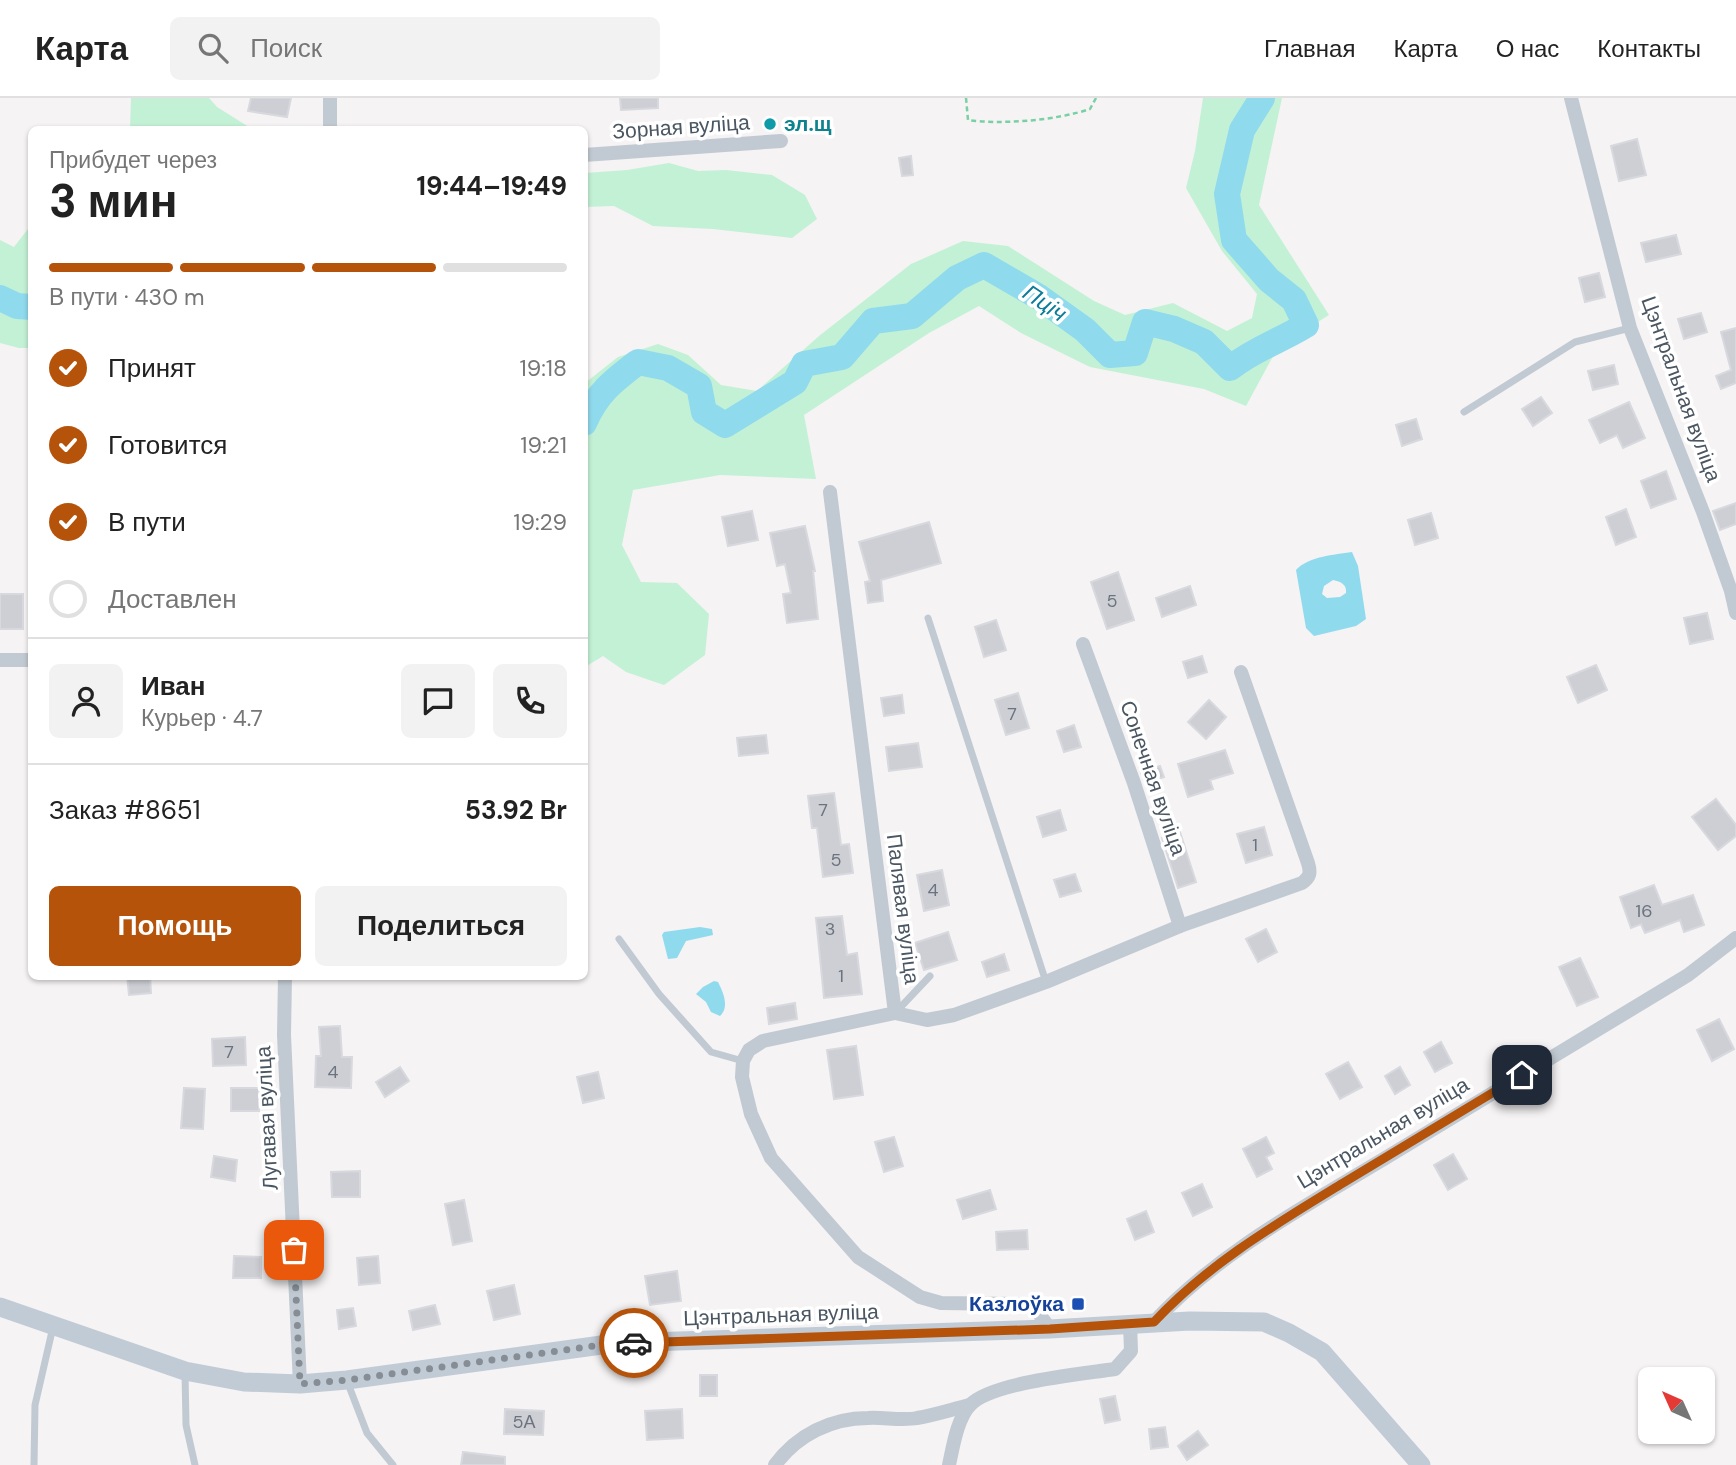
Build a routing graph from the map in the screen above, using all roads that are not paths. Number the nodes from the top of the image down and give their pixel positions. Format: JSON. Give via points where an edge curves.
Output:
{"nodes":[{"id":1,"x":330,"y":98,"type":"edge"},
{"id":2,"x":1571,"y":98,"type":"edge"},
{"id":3,"x":330,"y":126,"type":"edge"},
{"id":4,"x":781,"y":141,"type":"dead end"},
{"id":5,"x":588,"y":155,"type":"edge"},
{"id":6,"x":1630,"y":328,"type":"junction"},
{"id":7,"x":1464,"y":412,"type":"dead end"},
{"id":8,"x":830,"y":492,"type":"dead end"},
{"id":9,"x":1736,"y":612,"type":"edge"},
{"id":10,"x":928,"y":618,"type":"dead end"},
{"id":11,"x":1083,"y":644,"type":"dead end"},
{"id":12,"x":0,"y":660,"type":"edge"},
{"id":13,"x":28,"y":660,"type":"edge"},
{"id":14,"x":1241,"y":673,"type":"dead end"},
{"id":15,"x":1181,"y":926,"type":"junction"},
{"id":16,"x":1736,"y":938,"type":"edge"},
{"id":17,"x":619,"y":939,"type":"dead end"},
{"id":18,"x":930,"y":976,"type":"dead end"},
{"id":19,"x":285,"y":980,"type":"edge"},
{"id":20,"x":1046,"y":982,"type":"junction"},
{"id":21,"x":895,"y":1013,"type":"junction"},
{"id":22,"x":743,"y":1061,"type":"junction"},
{"id":23,"x":0,"y":1307,"type":"edge"},
{"id":24,"x":1154,"y":1322,"type":"junction"},
{"id":25,"x":1130,"y":1323,"type":"junction"},
{"id":26,"x":54,"y":1326,"type":"junction"},
{"id":27,"x":1050,"y":1329,"type":"junction"},
{"id":28,"x":185,"y":1371,"type":"junction"},
{"id":29,"x":347,"y":1380,"type":"junction"},
{"id":30,"x":300,"y":1384,"type":"junction"},
{"id":31,"x":970,"y":1405,"type":"junction"},
{"id":32,"x":34,"y":1465,"type":"edge"},
{"id":33,"x":195,"y":1465,"type":"edge"},
{"id":34,"x":393,"y":1465,"type":"edge"},
{"id":35,"x":775,"y":1465,"type":"edge"},
{"id":36,"x":949,"y":1465,"type":"edge"},
{"id":37,"x":1421,"y":1465,"type":"edge"}],
"edges":[{"from":1,"to":3,"type":"street"},
{"from":2,"to":6,"type":"street","name":"Цэнтральная вуліца"},
{"from":4,"to":5,"type":"street","name":"Зорная вуліца"},
{"from":6,"to":7,"type":"lane","via":[[1575,342]]},
{"from":6,"to":9,"type":"street","name":"Цэнтральная вуліца","via":[[1703,512]]},
{"from":8,"to":21,"type":"street","name":"Палявая вуліца"},
{"from":10,"to":20,"type":"lane"},
{"from":11,"to":15,"type":"street","name":"Сонечная вуліца"},
{"from":12,"to":13,"type":"street"},
{"from":14,"to":15,"type":"street","via":[[1308,863],[1309,878]]},
{"from":15,"to":20,"type":"street"},
{"from":16,"to":24,"type":"street","name":"Цэнтральная вуліца","via":[[1688,975],[1286,1218],[1201,1276]]},
{"from":17,"to":22,"type":"lane","via":[[659,994],[711,1052]]},
{"from":18,"to":21,"type":"lane"},
{"from":19,"to":30,"type":"street","name":"Лугавая вуліца"},
{"from":20,"to":21,"type":"street","via":[[954,1015],[927,1020]]},
{"from":21,"to":22,"type":"street","name":"Палявая вуліца","via":[[763,1041]]},
{"from":22,"to":27,"type":"street","via":[[751,1114],[771,1158],[858,1257],[920,1297],[941,1303],[1025,1304],[1037,1311]]},
{"from":23,"to":26,"type":"main road","name":"Цэнтральная вуліца"},
{"from":24,"to":25,"type":"main road","name":"Цэнтральная вуліца"},
{"from":24,"to":37,"type":"main road","via":[[1264,1322],[1289,1333],[1322,1352]]},
{"from":25,"to":27,"type":"main road","name":"Цэнтральная вуліца"},
{"from":25,"to":31,"type":"street","via":[[1131,1351],[1115,1369],[990,1392]]},
{"from":26,"to":28,"type":"main road","name":"Цэнтральная вуліца"},
{"from":26,"to":32,"type":"lane","via":[[35,1405]]},
{"from":27,"to":29,"type":"main road","name":"Цэнтральная вуліца","via":[[616,1343]]},
{"from":28,"to":30,"type":"main road","name":"Цэнтральная вуліца","via":[[244,1382]]},
{"from":28,"to":33,"type":"lane","via":[[186,1425]]},
{"from":29,"to":30,"type":"main road","name":"Цэнтральная вуліца"},
{"from":29,"to":34,"type":"lane","via":[[367,1433]]},
{"from":31,"to":35,"type":"street","via":[[916,1419],[840,1420],[810,1432]]},
{"from":31,"to":36,"type":"street","via":[[956,1433]]}]}
